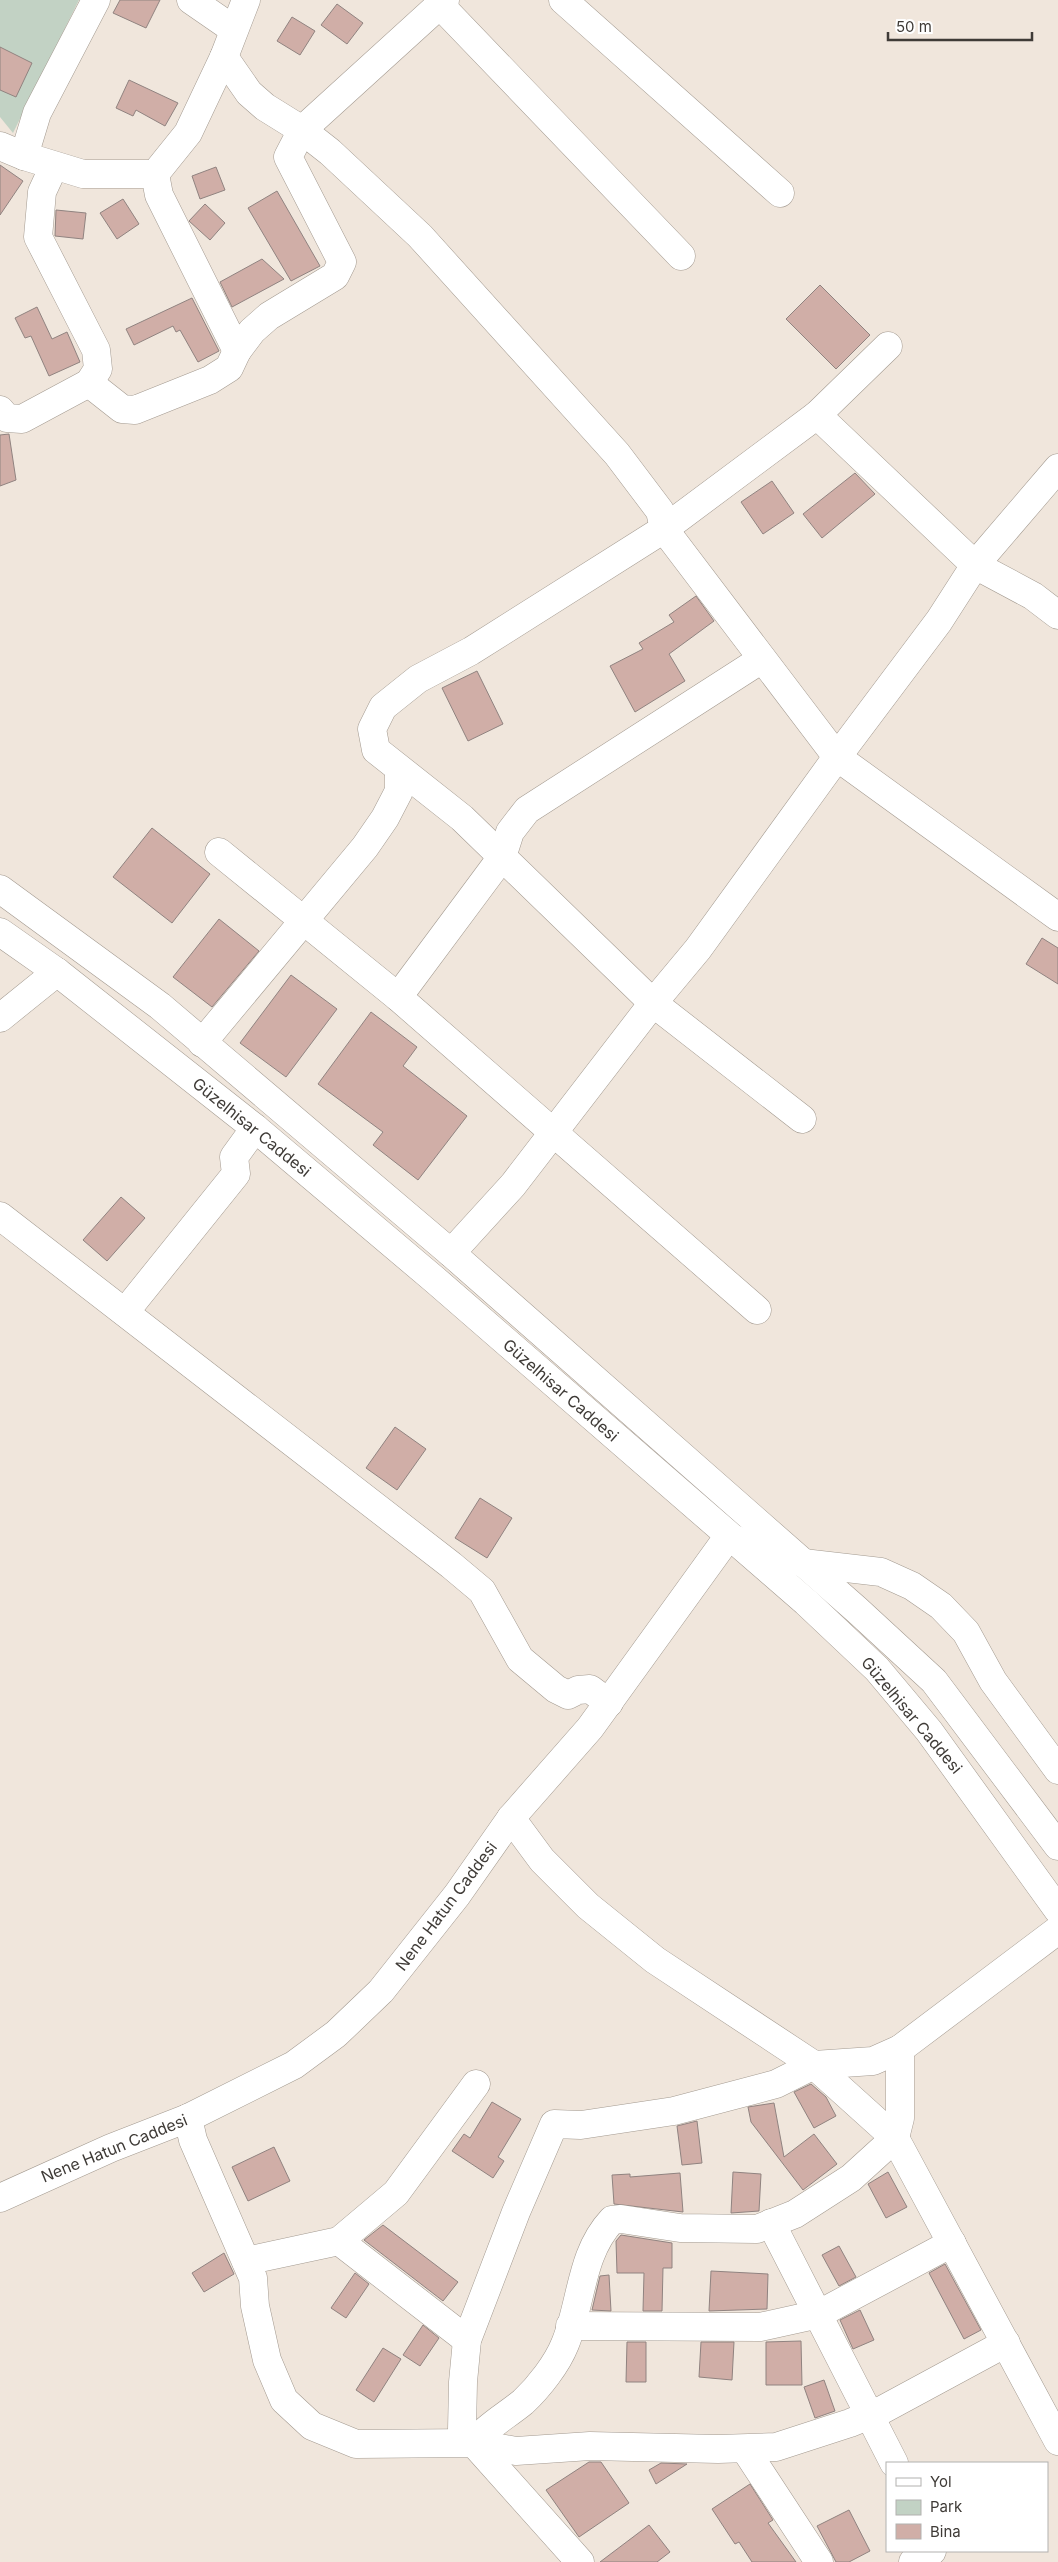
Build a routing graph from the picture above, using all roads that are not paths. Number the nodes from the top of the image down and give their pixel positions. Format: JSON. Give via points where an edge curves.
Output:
{"nodes":[{"id":1,"x":96,"y":0,"type":"edge"},
{"id":2,"x":191,"y":0,"type":"edge"},
{"id":3,"x":246,"y":0,"type":"edge"},
{"id":4,"x":563,"y":0,"type":"edge"},
{"id":5,"x":442,"y":2,"type":"edge"},
{"id":6,"x":233,"y":29,"type":"junction"},
{"id":7,"x":224,"y":57,"type":"junction"},
{"id":8,"x":302,"y":130,"type":"junction"},
{"id":9,"x":12,"y":151,"type":"edge"},
{"id":10,"x":54,"y":166,"type":"junction"},
{"id":11,"x":155,"y":174,"type":"junction"},
{"id":12,"x":780,"y":193,"type":"dead end"},
{"id":13,"x":681,"y":256,"type":"dead end"},
{"id":14,"x":888,"y":346,"type":"dead end"},
{"id":15,"x":236,"y":351,"type":"junction"},
{"id":16,"x":89,"y":383,"type":"junction"},
{"id":17,"x":817,"y":415,"type":"junction"},
{"id":18,"x":2,"y":417,"type":"edge"},
{"id":19,"x":1058,"y":468,"type":"edge"},
{"id":20,"x":664,"y":529,"type":"junction"},
{"id":21,"x":975,"y":565,"type":"junction"},
{"id":22,"x":1046,"y":595,"type":"edge"},
{"id":23,"x":1058,"y":614,"type":"edge"},
{"id":24,"x":762,"y":659,"type":"junction"},
{"id":25,"x":837,"y":758,"type":"junction"},
{"id":26,"x":399,"y":770,"type":"junction"},
{"id":27,"x":218,"y":852,"type":"dead end"},
{"id":28,"x":502,"y":857,"type":"junction"},
{"id":29,"x":0,"y":889,"type":"edge"},
{"id":30,"x":1058,"y":917,"type":"edge"},
{"id":31,"x":303,"y":921,"type":"junction"},
{"id":32,"x":0,"y":932,"type":"edge"},
{"id":33,"x":56,"y":972,"type":"junction"},
{"id":34,"x":398,"y":997,"type":"junction"},
{"id":35,"x":653,"y":1003,"type":"junction"},
{"id":36,"x":0,"y":1018,"type":"edge"},
{"id":37,"x":202,"y":1042,"type":"junction"},
{"id":38,"x":802,"y":1119,"type":"dead end"},
{"id":39,"x":255,"y":1128,"type":"junction"},
{"id":40,"x":554,"y":1133,"type":"junction"},
{"id":41,"x":0,"y":1216,"type":"edge"},
{"id":42,"x":451,"y":1253,"type":"junction"},
{"id":43,"x":757,"y":1310,"type":"dead end"},
{"id":44,"x":125,"y":1312,"type":"junction"},
{"id":45,"x":728,"y":1537,"type":"junction"},
{"id":46,"x":803,"y":1563,"type":"junction"},
{"id":47,"x":609,"y":1702,"type":"junction"},
{"id":48,"x":1058,"y":1770,"type":"edge"},
{"id":49,"x":511,"y":1818,"type":"junction"},
{"id":50,"x":1058,"y":1846,"type":"edge"},
{"id":51,"x":1058,"y":1910,"type":"edge"},
{"id":52,"x":1058,"y":1930,"type":"edge"},
{"id":53,"x":900,"y":2049,"type":"junction"},
{"id":54,"x":814,"y":2065,"type":"junction"},
{"id":55,"x":476,"y":2084,"type":"dead end"},
{"id":56,"x":188,"y":2118,"type":"junction"},
{"id":57,"x":895,"y":2138,"type":"junction"},
{"id":58,"x":0,"y":2198,"type":"edge"},
{"id":59,"x":771,"y":2224,"type":"junction"},
{"id":60,"x":339,"y":2241,"type":"junction"},
{"id":61,"x":952,"y":2243,"type":"junction"},
{"id":62,"x":246,"y":2261,"type":"junction"},
{"id":63,"x":819,"y":2314,"type":"junction"},
{"id":64,"x":570,"y":2326,"type":"junction"},
{"id":65,"x":467,"y":2340,"type":"junction"},
{"id":66,"x":1006,"y":2343,"type":"junction"},
{"id":67,"x":868,"y":2416,"type":"junction"},
{"id":68,"x":1058,"y":2440,"type":"edge"},
{"id":69,"x":473,"y":2443,"type":"junction"},
{"id":70,"x":744,"y":2449,"type":"junction"},
{"id":71,"x":893,"y":2462,"type":"edge"},
{"id":72,"x":930,"y":2552,"type":"edge"},
{"id":73,"x":580,"y":2562,"type":"edge"},
{"id":74,"x":819,"y":2562,"type":"edge"},
{"id":75,"x":913,"y":2562,"type":"edge"}],
"edges":[{"from":1,"to":9,"type":"street","via":[[37,113]]},
{"from":2,"to":6,"type":"street"},
{"from":3,"to":6,"type":"street"},
{"from":4,"to":12,"type":"street"},
{"from":5,"to":8,"type":"street"},
{"from":5,"to":13,"type":"street"},
{"from":6,"to":7,"type":"street"},
{"from":7,"to":8,"type":"street","via":[[249,93],[265,108]]},
{"from":7,"to":11,"type":"street","via":[[188,133]]},
{"from":8,"to":15,"type":"street","via":[[288,157],[342,262],[335,276],[269,316]]},
{"from":8,"to":20,"type":"street","via":[[420,236],[617,454],[660,511]]},
{"from":9,"to":10,"type":"street"},
{"from":10,"to":11,"type":"street","via":[[83,174]]},
{"from":10,"to":16,"type":"street","via":[[42,192],[38,237],[96,350],[98,369]]},
{"from":11,"to":15,"type":"street","via":[[159,195]]},
{"from":14,"to":17,"type":"street"},
{"from":15,"to":16,"type":"street","via":[[229,368],[210,380],[135,410],[122,409]]},
{"from":16,"to":18,"type":"street","via":[[22,418]]},
{"from":17,"to":20,"type":"street"},
{"from":17,"to":21,"type":"street"},
{"from":19,"to":21,"type":"street"},
{"from":20,"to":24,"type":"street"},
{"from":20,"to":26,"type":"street","via":[[471,651],[418,679],[383,708],[372,729],[376,750]]},
{"from":21,"to":22,"type":"street"},
{"from":21,"to":25,"type":"street","via":[[939,621]]},
{"from":22,"to":23,"type":"street"},
{"from":24,"to":25,"type":"street"},
{"from":24,"to":28,"type":"street","via":[[527,810],[510,832]]},
{"from":25,"to":30,"type":"street"},
{"from":25,"to":35,"type":"street","via":[[698,949]]},
{"from":26,"to":28,"type":"street","via":[[462,818]]},
{"from":26,"to":31,"type":"street","via":[[399,791],[385,818]]},
{"from":27,"to":31,"type":"street"},
{"from":28,"to":34,"type":"street"},
{"from":28,"to":35,"type":"street"},
{"from":29,"to":37,"type":"street","name":"Güzelhisar Caddesi","via":[[160,1006]]},
{"from":31,"to":34,"type":"street"},
{"from":31,"to":37,"type":"street"},
{"from":32,"to":33,"type":"street","name":"Güzelhisar Caddesi"},
{"from":33,"to":36,"type":"street"},
{"from":33,"to":39,"type":"street","name":"Güzelhisar Caddesi"},
{"from":34,"to":40,"type":"street"},
{"from":35,"to":38,"type":"street"},
{"from":35,"to":40,"type":"street"},
{"from":37,"to":42,"type":"street","name":"Güzelhisar Caddesi"},
{"from":39,"to":44,"type":"street","via":[[234,1157],[236,1174]]},
{"from":39,"to":45,"type":"street","name":"Güzelhisar Caddesi","via":[[435,1280]]},
{"from":40,"to":42,"type":"street","via":[[513,1185]]},
{"from":40,"to":43,"type":"street"},
{"from":41,"to":44,"type":"street"},
{"from":42,"to":46,"type":"street","name":"Güzelhisar Caddesi"},
{"from":44,"to":47,"type":"street","via":[[482,1592],[520,1659],[542,1678],[568,1695],[590,1689]]},
{"from":45,"to":46,"type":"street"},
{"from":45,"to":47,"type":"street","name":"Nene Hatun Caddesi"},
{"from":45,"to":51,"type":"street","name":"Güzelhisar Caddesi","via":[[806,1602],[877,1669],[929,1730]]},
{"from":46,"to":48,"type":"street","via":[[882,1572],[912,1586],[941,1606],[966,1632],[993,1682]]},
{"from":46,"to":50,"type":"street","name":"Güzelhisar Caddesi","via":[[934,1681]]},
{"from":47,"to":49,"type":"street","name":"Nene Hatun Caddesi"},
{"from":49,"to":54,"type":"street","via":[[542,1860],[588,1906],[655,1960]]},
{"from":49,"to":56,"type":"street","name":"Nene Hatun Caddesi","via":[[457,1895],[381,1991],[336,2034],[294,2065]]},
{"from":52,"to":53,"type":"street"},
{"from":53,"to":54,"type":"street","via":[[873,2061]]},
{"from":53,"to":57,"type":"street","via":[[900,2118]]},
{"from":54,"to":57,"type":"street"},
{"from":54,"to":65,"type":"street","via":[[776,2084],[674,2111],[581,2125],[554,2124]]},
{"from":55,"to":60,"type":"street","via":[[396,2193]]},
{"from":56,"to":58,"type":"street","name":"Nene Hatun Caddesi","via":[[110,2148]]},
{"from":56,"to":62,"type":"street","via":[[193,2140]]},
{"from":57,"to":59,"type":"street","via":[[851,2178],[795,2214]]},
{"from":57,"to":61,"type":"street"},
{"from":59,"to":63,"type":"street"},
{"from":59,"to":64,"type":"street","via":[[757,2229],[680,2228],[612,2220],[604,2228],[582,2278]]},
{"from":60,"to":62,"type":"street"},
{"from":60,"to":65,"type":"street"},
{"from":61,"to":63,"type":"street"},
{"from":61,"to":66,"type":"street"},
{"from":62,"to":69,"type":"street","via":[[253,2278],[255,2306],[267,2360],[284,2400],[312,2426],[356,2444]]},
{"from":63,"to":64,"type":"street","via":[[760,2327]]},
{"from":63,"to":67,"type":"street"},
{"from":64,"to":69,"type":"street","via":[[565,2344],[548,2373],[523,2401],[482,2432]]},
{"from":65,"to":69,"type":"street","via":[[462,2430]]},
{"from":66,"to":67,"type":"street","via":[[955,2373]]},
{"from":66,"to":68,"type":"street"},
{"from":67,"to":70,"type":"street","via":[[776,2447]]},
{"from":67,"to":71,"type":"street"},
{"from":69,"to":70,"type":"street","via":[[516,2451],[590,2446]]},
{"from":69,"to":73,"type":"street"},
{"from":70,"to":74,"type":"street"},
{"from":72,"to":75,"type":"street"}]}
